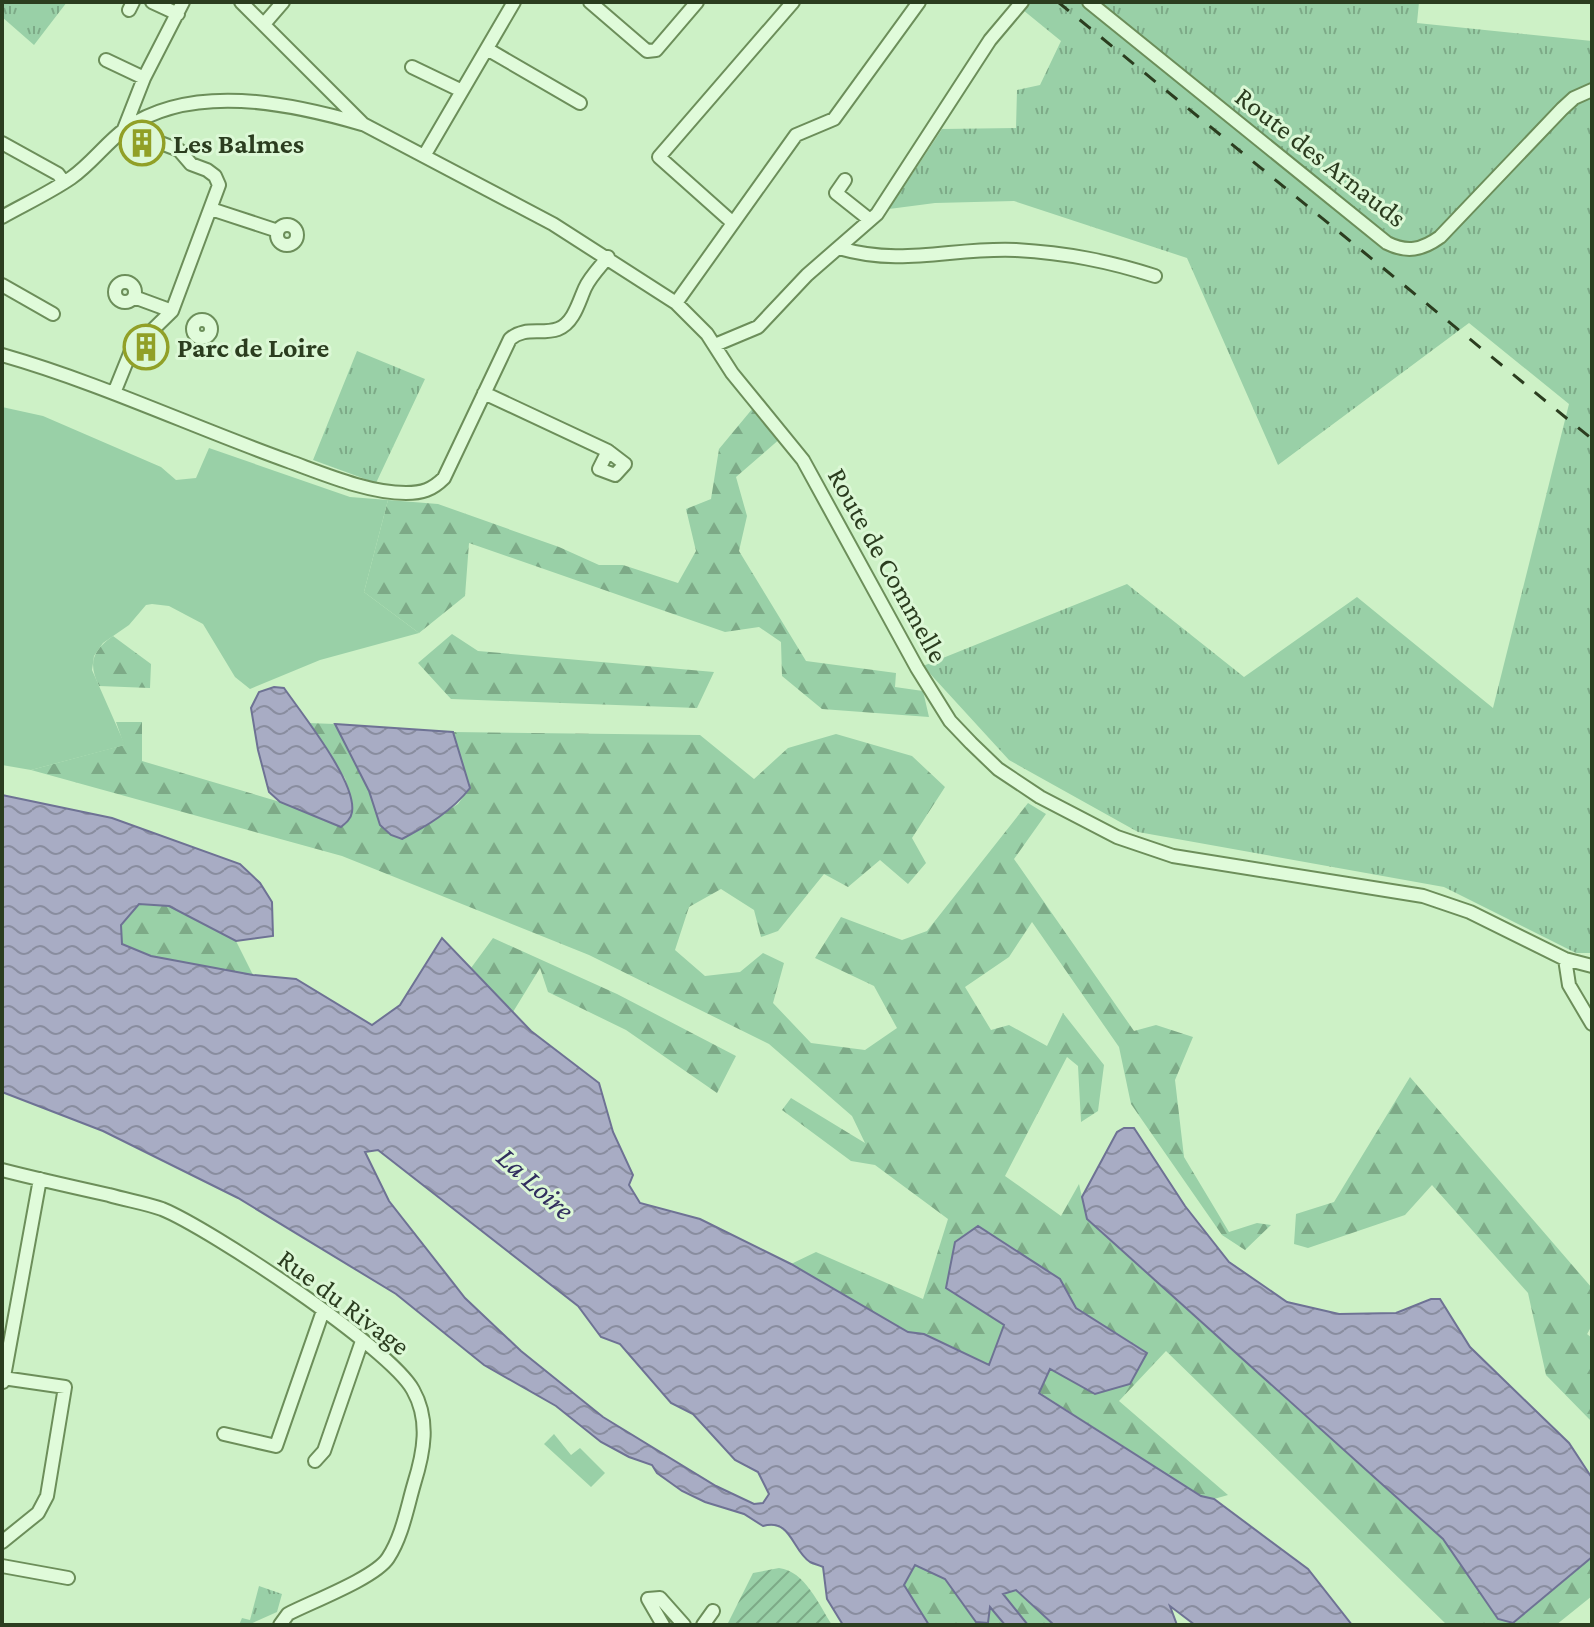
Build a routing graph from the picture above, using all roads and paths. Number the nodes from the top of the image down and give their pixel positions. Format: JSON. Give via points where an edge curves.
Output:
{"nodes":[{"id":1,"x":152,"y":2,"type":"edge"},
{"id":2,"x":241,"y":2,"type":"edge"},
{"id":3,"x":283,"y":2,"type":"edge"},
{"id":4,"x":514,"y":2,"type":"edge"},
{"id":5,"x":590,"y":2,"type":"edge"},
{"id":6,"x":697,"y":2,"type":"edge"},
{"id":7,"x":793,"y":2,"type":"edge"},
{"id":8,"x":919,"y":2,"type":"edge"},
{"id":9,"x":1022,"y":2,"type":"edge"},
{"id":10,"x":1089,"y":2,"type":"edge"},
{"id":11,"x":180,"y":8,"type":"edge"},
{"id":12,"x":264,"y":24,"type":"junction"},
{"id":13,"x":487,"y":49,"type":"junction"},
{"id":14,"x":106,"y":60,"type":"dead end"},
{"id":15,"x":412,"y":67,"type":"dead end"},
{"id":16,"x":144,"y":78,"type":"junction"},
{"id":17,"x":1592,"y":90,"type":"edge"},
{"id":18,"x":462,"y":91,"type":"junction"},
{"id":19,"x":580,"y":103,"type":"dead end"},
{"id":20,"x":363,"y":124,"type":"junction"},
{"id":21,"x":124,"y":129,"type":"junction"},
{"id":22,"x":2,"y":143,"type":"edge"},
{"id":23,"x":424,"y":156,"type":"junction"},
{"id":24,"x":845,"y":180,"type":"dead end"},
{"id":25,"x":64,"y":182,"type":"junction"},
{"id":26,"x":211,"y":209,"type":"junction"},
{"id":27,"x":2,"y":217,"type":"edge"},
{"id":28,"x":870,"y":220,"type":"junction"},
{"id":29,"x":733,"y":223,"type":"junction"},
{"id":30,"x":278,"y":231,"type":"dead end"},
{"id":31,"x":839,"y":248,"type":"junction"},
{"id":32,"x":608,"y":257,"type":"junction"},
{"id":33,"x":1155,"y":276,"type":"dead end"},
{"id":34,"x":2,"y":285,"type":"edge"},
{"id":35,"x":134,"y":297,"type":"dead end"},
{"id":36,"x":676,"y":303,"type":"junction"},
{"id":37,"x":53,"y":314,"type":"dead end"},
{"id":38,"x":170,"y":314,"type":"junction"},
{"id":39,"x":194,"y":326,"type":"dead end"},
{"id":40,"x":715,"y":345,"type":"junction"},
{"id":41,"x":2,"y":355,"type":"edge"},
{"id":42,"x":114,"y":393,"type":"junction"},
{"id":43,"x":484,"y":393,"type":"junction"},
{"id":44,"x":608,"y":451,"type":"dead end"},
{"id":45,"x":1565,"y":959,"type":"junction"},
{"id":46,"x":1592,"y":966,"type":"edge"},
{"id":47,"x":1592,"y":1024,"type":"edge"},
{"id":48,"x":2,"y":1170,"type":"edge"},
{"id":49,"x":40,"y":1179,"type":"junction"},
{"id":50,"x":323,"y":1311,"type":"junction"},
{"id":51,"x":362,"y":1341,"type":"junction"},
{"id":52,"x":3,"y":1381,"type":"edge"},
{"id":53,"x":224,"y":1434,"type":"dead end"},
{"id":54,"x":315,"y":1461,"type":"dead end"},
{"id":55,"x":2,"y":1542,"type":"edge"},
{"id":56,"x":2,"y":1566,"type":"edge"},
{"id":57,"x":68,"y":1578,"type":"dead end"},
{"id":58,"x":713,"y":1611,"type":"dead end"},
{"id":59,"x":280,"y":1625,"type":"edge"},
{"id":60,"x":663,"y":1625,"type":"edge"},
{"id":61,"x":684,"y":1625,"type":"edge"},
{"id":62,"x":703,"y":1625,"type":"edge"}],
"edges":[{"from":1,"to":11,"type":"street"},
{"from":2,"to":12,"type":"street","name":"Route de Commelle"},
{"from":3,"to":12,"type":"street"},
{"from":4,"to":13,"type":"street"},
{"from":5,"to":6,"type":"street","via":[[647,51],[656,50]]},
{"from":7,"to":29,"type":"street","via":[[659,157]]},
{"from":8,"to":29,"type":"street","via":[[834,119],[796,135]]},
{"from":9,"to":28,"type":"street","via":[[990,40]]},
{"from":10,"to":17,"type":"street","name":"Route des Arnauds","via":[[1387,243],[1407,250],[1440,237],[1562,109]]},
{"from":11,"to":16,"type":"street"},
{"from":12,"to":20,"type":"street","name":"Route de Commelle"},
{"from":13,"to":18,"type":"street"},
{"from":13,"to":19,"type":"street"},
{"from":14,"to":16,"type":"street"},
{"from":15,"to":18,"type":"street"},
{"from":16,"to":21,"type":"street"},
{"from":18,"to":23,"type":"street"},
{"from":20,"to":21,"type":"street","via":[[294,108],[211,101],[171,108]]},
{"from":20,"to":23,"type":"street","name":"Route de Commelle"},
{"from":21,"to":25,"type":"street"},
{"from":21,"to":26,"type":"street","via":[[179,150],[191,164],[215,176],[219,185]]},
{"from":22,"to":25,"type":"street"},
{"from":23,"to":32,"type":"street","name":"Route de Commelle"},
{"from":24,"to":28,"type":"street","via":[[836,193]]},
{"from":25,"to":27,"type":"street"},
{"from":26,"to":30,"type":"street"},
{"from":26,"to":38,"type":"street"},
{"from":28,"to":31,"type":"street"},
{"from":29,"to":36,"type":"street"},
{"from":31,"to":33,"type":"street","via":[[885,258],[1015,250],[1099,259]]},
{"from":31,"to":40,"type":"street","via":[[758,327]]},
{"from":32,"to":36,"type":"street","name":"Route de Commelle"},
{"from":32,"to":43,"type":"street","via":[[564,326],[526,331],[510,339]]},
{"from":34,"to":37,"type":"street"},
{"from":35,"to":38,"type":"street"},
{"from":36,"to":40,"type":"street","name":"Route de Commelle"},
{"from":38,"to":39,"type":"street"},
{"from":38,"to":42,"type":"street","via":[[131,351]]},
{"from":40,"to":45,"type":"street","name":"Route de Commelle","via":[[803,460],[950,721],[998,769],[1088,823],[1140,846],[1173,856],[1423,896],[1470,912]]},
{"from":41,"to":42,"type":"street"},
{"from":42,"to":43,"type":"street","via":[[350,483],[403,494],[431,490],[444,478]]},
{"from":43,"to":44,"type":"street"},
{"from":45,"to":46,"type":"street","name":"Route de Commelle"},
{"from":45,"to":47,"type":"street","via":[[1569,985]]},
{"from":48,"to":49,"type":"street","name":"Rue du Rivage"},
{"from":49,"to":50,"type":"street","name":"Rue du Rivage","via":[[172,1214]]},
{"from":49,"to":52,"type":"street"},
{"from":50,"to":51,"type":"street","name":"Rue du Rivage"},
{"from":50,"to":53,"type":"street","via":[[276,1446]]},
{"from":51,"to":54,"type":"street","via":[[324,1451]]},
{"from":51,"to":59,"type":"street","name":"Rue du Rivage","via":[[412,1387],[424,1427],[420,1463],[385,1562],[288,1614]]},
{"from":52,"to":55,"type":"street","via":[[65,1387],[47,1496],[38,1513]]},
{"from":56,"to":57,"type":"street"},
{"from":58,"to":62,"type":"street"},
{"from":60,"to":61,"type":"street","via":[[648,1599],[664,1601]]}]}
